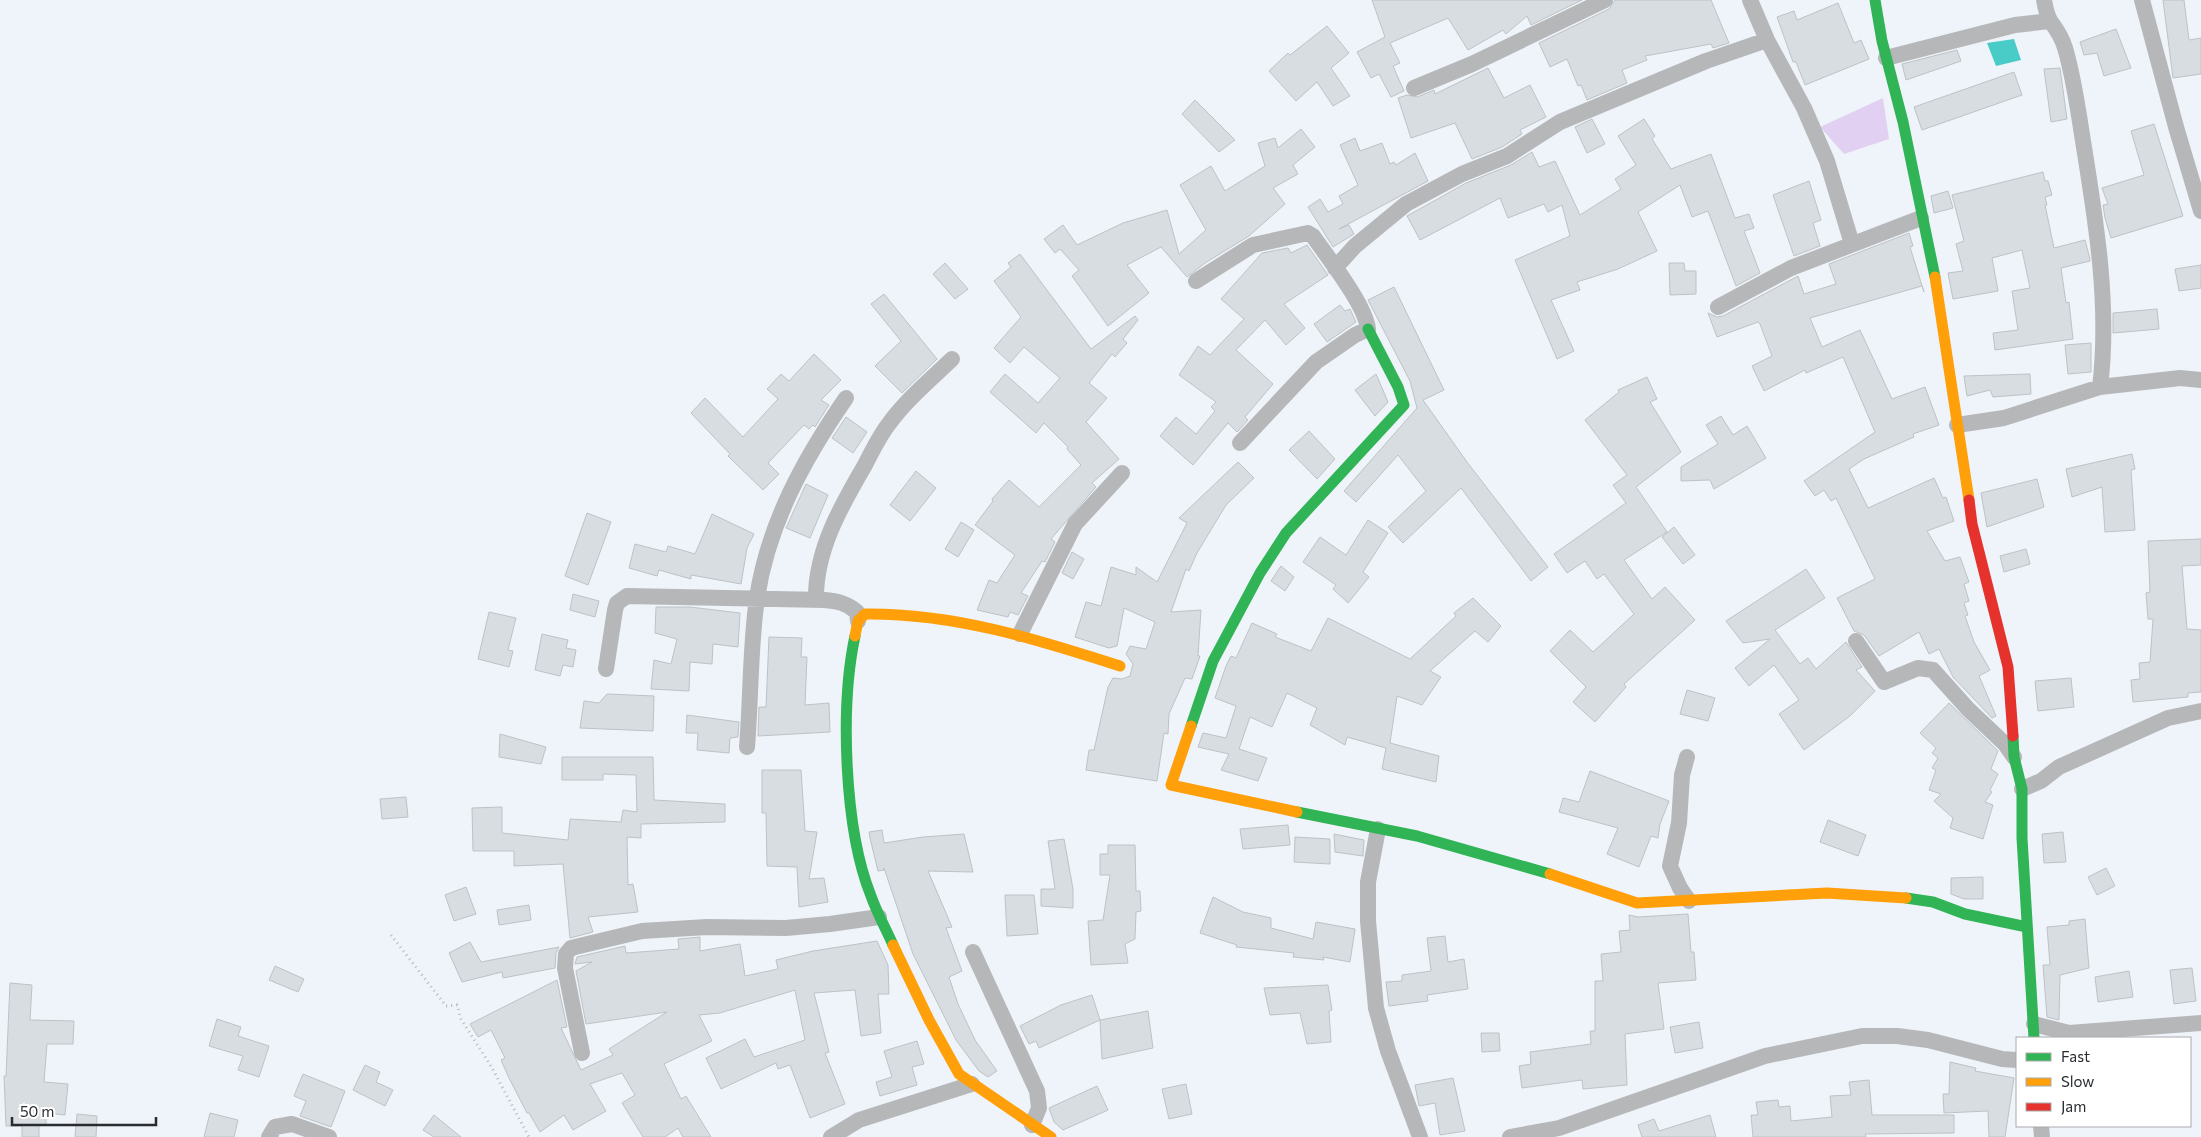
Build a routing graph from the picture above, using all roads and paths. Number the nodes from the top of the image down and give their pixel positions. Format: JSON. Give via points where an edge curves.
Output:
{"nodes":[{"id":1,"x":1605,"y":0,"type":"edge"},
{"id":2,"x":1750,"y":0,"type":"edge"},
{"id":3,"x":1874,"y":0,"type":"edge"},
{"id":4,"x":2044,"y":0,"type":"edge"},
{"id":5,"x":2142,"y":0,"type":"edge"},
{"id":6,"x":2050,"y":21,"type":"junction"},
{"id":7,"x":1768,"y":40,"type":"junction"},
{"id":8,"x":1886,"y":58,"type":"junction"},
{"id":9,"x":1414,"y":88,"type":"dead end"},
{"id":10,"x":2201,"y":211,"type":"edge"},
{"id":11,"x":1921,"y":218,"type":"junction"},
{"id":12,"x":1852,"y":244,"type":"junction"},
{"id":13,"x":1335,"y":268,"type":"junction"},
{"id":14,"x":1196,"y":282,"type":"dead end"},
{"id":15,"x":1718,"y":307,"type":"dead end"},
{"id":16,"x":1368,"y":329,"type":"junction"},
{"id":17,"x":952,"y":359,"type":"dead end"},
{"id":18,"x":2201,"y":380,"type":"edge"},
{"id":19,"x":2100,"y":387,"type":"junction"},
{"id":20,"x":846,"y":398,"type":"dead end"},
{"id":21,"x":1957,"y":425,"type":"junction"},
{"id":22,"x":1240,"y":443,"type":"dead end"},
{"id":23,"x":1122,"y":474,"type":"dead end"},
{"id":24,"x":757,"y":598,"type":"junction"},
{"id":25,"x":816,"y":600,"type":"junction"},
{"id":26,"x":858,"y":621,"type":"junction"},
{"id":27,"x":1020,"y":634,"type":"junction"},
{"id":28,"x":1856,"y":641,"type":"dead end"},
{"id":29,"x":1120,"y":666,"type":"dead end"},
{"id":30,"x":606,"y":669,"type":"dead end"},
{"id":31,"x":2201,"y":711,"type":"edge"},
{"id":32,"x":747,"y":747,"type":"dead end"},
{"id":33,"x":1688,"y":757,"type":"dead end"},
{"id":34,"x":2014,"y":757,"type":"junction"},
{"id":35,"x":2022,"y":789,"type":"junction"},
{"id":36,"x":1378,"y":829,"type":"junction"},
{"id":37,"x":1689,"y":900,"type":"junction"},
{"id":38,"x":879,"y":917,"type":"junction"},
{"id":39,"x":2026,"y":927,"type":"junction"},
{"id":40,"x":390,"y":935,"type":"dead end"},
{"id":41,"x":973,"y":952,"type":"dead end"},
{"id":42,"x":2201,"y":1023,"type":"edge"},
{"id":43,"x":2034,"y":1031,"type":"edge"},
{"id":44,"x":582,"y":1053,"type":"dead end"},
{"id":45,"x":2016,"y":1060,"type":"edge"},
{"id":46,"x":972,"y":1084,"type":"junction"},
{"id":47,"x":1032,"y":1125,"type":"junction"},
{"id":48,"x":269,"y":1137,"type":"edge"},
{"id":49,"x":328,"y":1137,"type":"edge"},
{"id":50,"x":529,"y":1137,"type":"edge"},
{"id":51,"x":831,"y":1137,"type":"edge"},
{"id":52,"x":1051,"y":1137,"type":"edge"},
{"id":53,"x":1420,"y":1137,"type":"edge"},
{"id":54,"x":1510,"y":1137,"type":"edge"}],
"edges":[{"from":1,"to":9,"type":"street"},
{"from":2,"to":7,"type":"street"},
{"from":3,"to":8,"type":"street"},
{"from":4,"to":6,"type":"street"},
{"from":5,"to":10,"type":"street"},
{"from":6,"to":8,"type":"street","via":[[2015,25]]},
{"from":6,"to":19,"type":"street","via":[[2056,26],[2065,47],[2074,83],[2092,192],[2104,327]]},
{"from":7,"to":12,"type":"street","via":[[1804,108],[1827,161]]},
{"from":7,"to":13,"type":"street","via":[[1706,61],[1560,122],[1507,156],[1462,174],[1406,204],[1355,246]]},
{"from":8,"to":11,"type":"street","via":[[1903,122]]},
{"from":11,"to":12,"type":"street"},
{"from":11,"to":21,"type":"street","via":[[1940,304]]},
{"from":12,"to":15,"type":"street","via":[[1791,268]]},
{"from":13,"to":14,"type":"street","via":[[1308,233],[1253,245]]},
{"from":13,"to":16,"type":"street","via":[[1366,318]]},
{"from":16,"to":22,"type":"street","via":[[1355,334],[1316,362]]},
{"from":16,"to":36,"type":"street","via":[[1404,405],[1286,533],[1260,573],[1213,661],[1171,785]]},
{"from":17,"to":25,"type":"street","via":[[887,426],[861,471],[822,554],[817,573]]},
{"from":18,"to":19,"type":"street","via":[[2171,379]]},
{"from":19,"to":21,"type":"street","via":[[2004,418]]},
{"from":20,"to":24,"type":"street","via":[[816,442],[788,494],[769,546]]},
{"from":21,"to":34,"type":"street","via":[[1972,524],[2008,667]]},
{"from":23,"to":27,"type":"street","via":[[1075,524]]},
{"from":24,"to":25,"type":"street"},
{"from":24,"to":30,"type":"street","via":[[622,597],[615,610]]},
{"from":24,"to":32,"type":"street"},
{"from":25,"to":26,"type":"street","via":[[842,602],[857,612]]},
{"from":26,"to":27,"type":"street","via":[[865,614],[928,614]]},
{"from":26,"to":38,"type":"street","via":[[846,706],[848,780],[856,841]]},
{"from":27,"to":29,"type":"street"},
{"from":28,"to":34,"type":"street","via":[[1884,682],[1918,668],[1933,670]]},
{"from":31,"to":35,"type":"street","via":[[2168,718],[2060,767],[2041,781]]},
{"from":33,"to":37,"type":"street","via":[[1682,774],[1680,823],[1670,866]]},
{"from":34,"to":35,"type":"street"},
{"from":35,"to":39,"type":"street"},
{"from":36,"to":37,"type":"street","via":[[1417,836],[1554,875],[1637,903]]},
{"from":36,"to":53,"type":"street","via":[[1368,882],[1376,1008],[1388,1051]]},
{"from":37,"to":39,"type":"street","via":[[1802,893],[1914,899]]},
{"from":38,"to":44,"type":"street","via":[[786,928],[707,927],[642,931],[571,948],[566,954],[565,968]]},
{"from":38,"to":46,"type":"street","via":[[948,1056],[959,1074]]},
{"from":39,"to":43,"type":"street"},
{"from":40,"to":50,"type":"path","via":[[446,1006],[457,1005],[461,1019]]},
{"from":41,"to":47,"type":"street","via":[[1037,1091],[1039,1108]]},
{"from":42,"to":43,"type":"street","via":[[2069,1033]]},
{"from":45,"to":54,"type":"street","via":[[1928,1040],[1862,1036],[1765,1056],[1558,1128]]},
{"from":46,"to":47,"type":"street"},
{"from":46,"to":51,"type":"street","via":[[859,1120]]},
{"from":47,"to":52,"type":"street"},
{"from":48,"to":49,"type":"street","via":[[275,1127],[292,1124]]}]}
